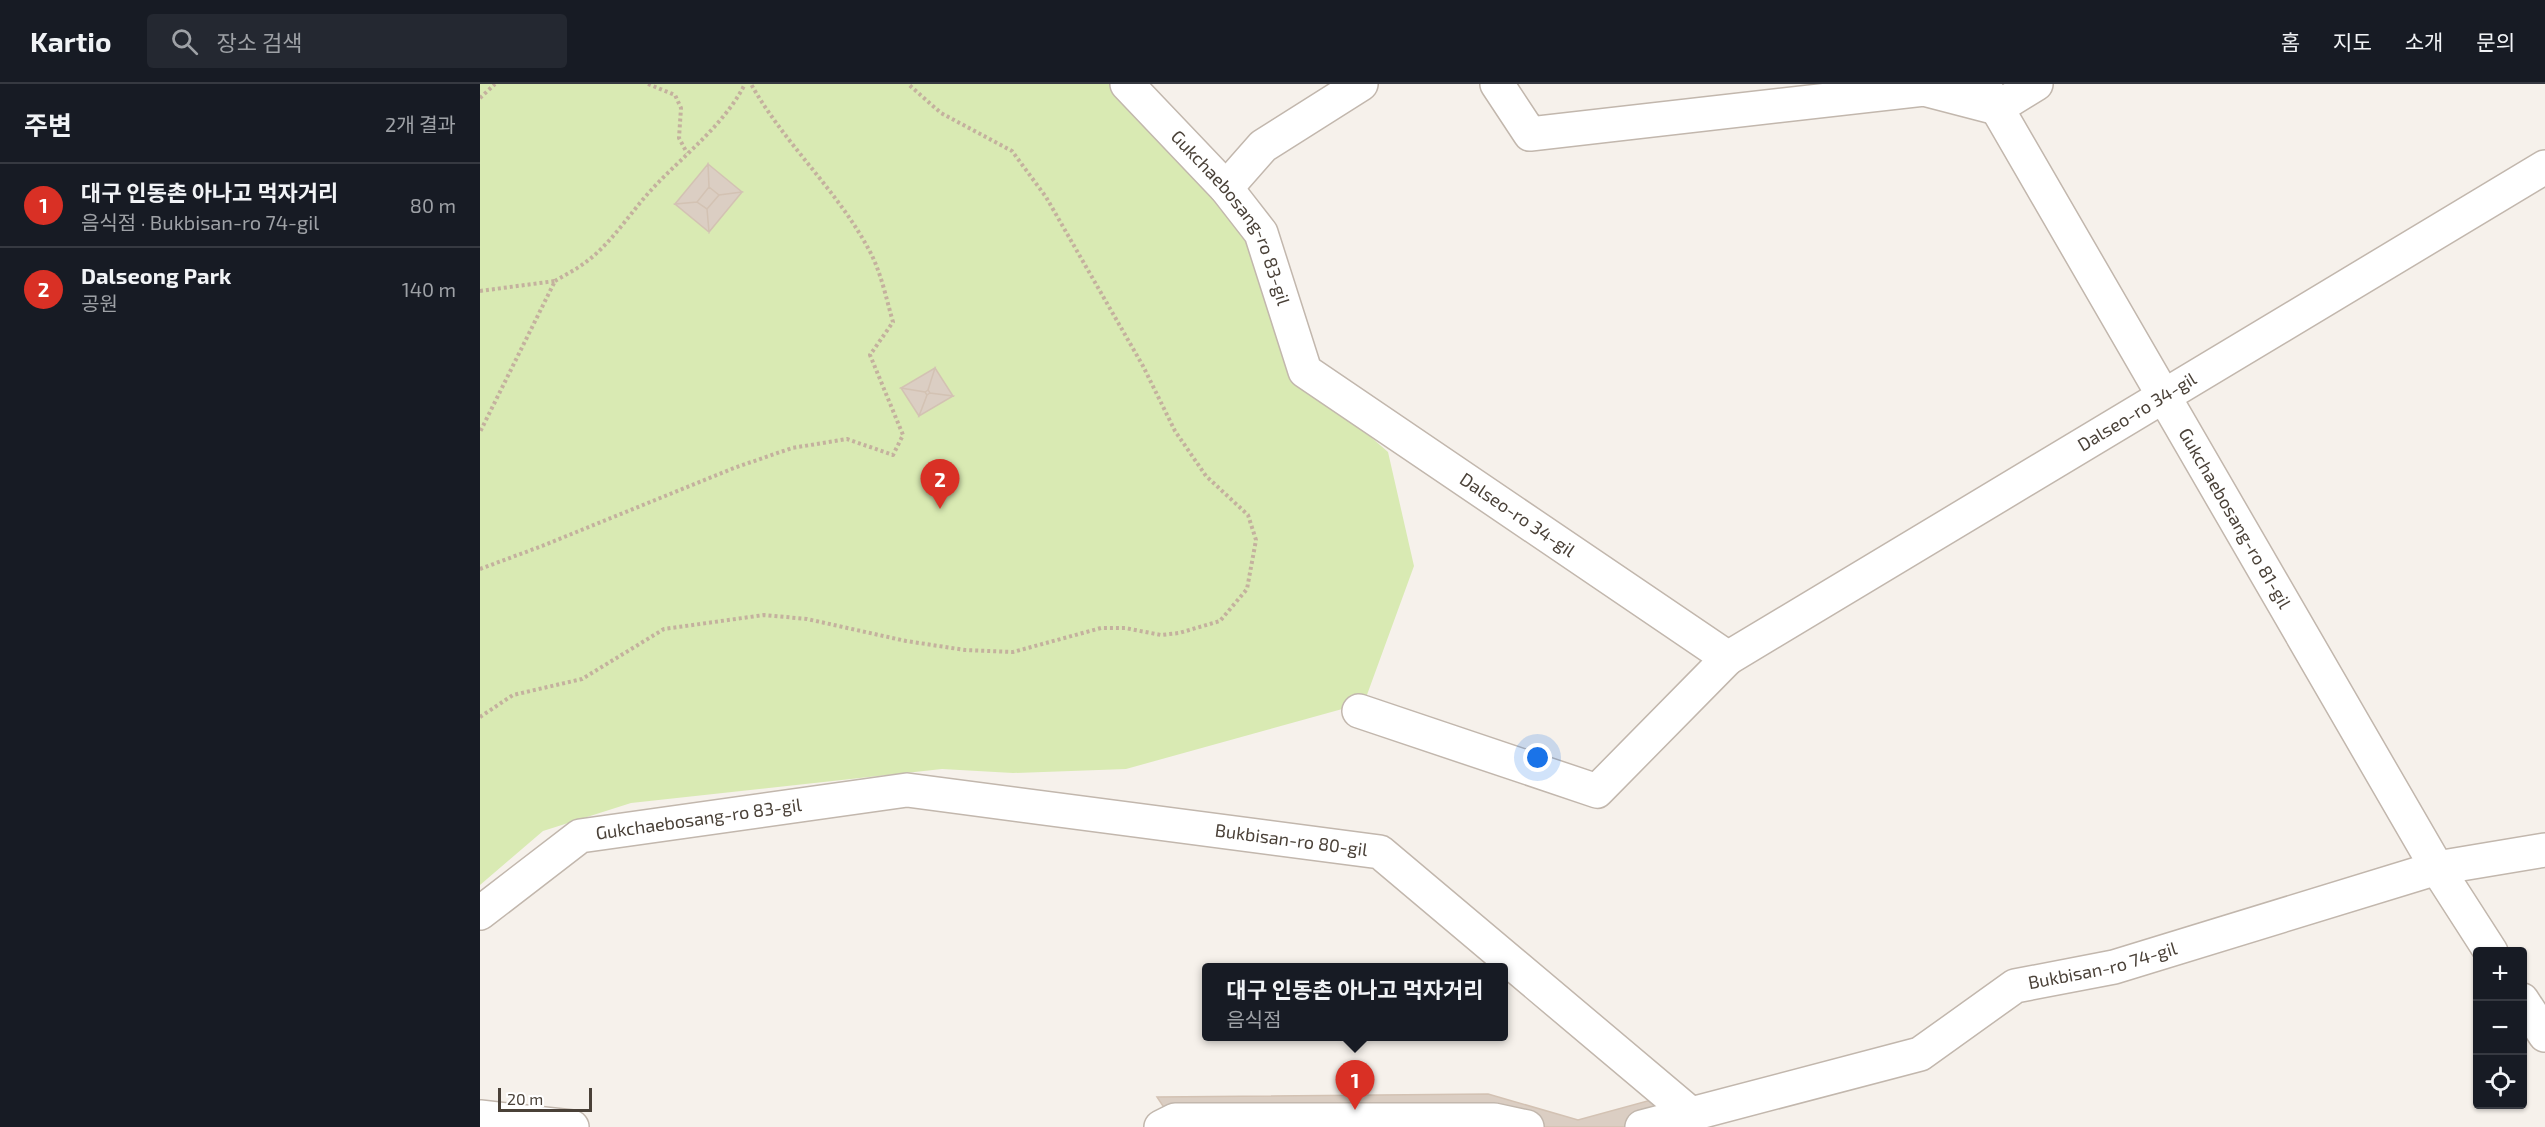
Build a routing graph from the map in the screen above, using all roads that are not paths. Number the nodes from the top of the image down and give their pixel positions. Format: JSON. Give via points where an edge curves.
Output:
{"nodes":[{"id":1,"x":1127,"y":84,"type":"edge"},
{"id":2,"x":1361,"y":84,"type":"edge"},
{"id":3,"x":1497,"y":84,"type":"edge"},
{"id":4,"x":2036,"y":84,"type":"edge"},
{"id":5,"x":1990,"y":96,"type":"edge"},
{"id":6,"x":2545,"y":167,"type":"edge"},
{"id":7,"x":1226,"y":188,"type":"junction"},
{"id":8,"x":1305,"y":371,"type":"joint"},
{"id":9,"x":2164,"y":397,"type":"junction"},
{"id":10,"x":1728,"y":658,"type":"junction"},
{"id":11,"x":1359,"y":711,"type":"dead end"},
{"id":12,"x":907,"y":790,"type":"joint"},
{"id":13,"x":2545,"y":850,"type":"edge"},
{"id":14,"x":2437,"y":868,"type":"junction"},
{"id":15,"x":480,"y":913,"type":"edge"},
{"id":16,"x":2488,"y":947,"type":"edge"},
{"id":17,"x":2524,"y":1001,"type":"edge"},
{"id":18,"x":2545,"y":1035,"type":"edge"},
{"id":19,"x":1691,"y":1114,"type":"junction"},
{"id":20,"x":480,"y":1117,"type":"edge"},
{"id":21,"x":572,"y":1127,"type":"edge"},
{"id":22,"x":1161,"y":1127,"type":"edge"},
{"id":23,"x":1527,"y":1127,"type":"edge"},
{"id":24,"x":1642,"y":1127,"type":"edge"}],
"edges":[{"from":1,"to":7,"type":"street","name":"Gukchaebosang-ro 83-gil"},
{"from":2,"to":7,"type":"street","via":[[1263,146]]},
{"from":3,"to":5,"type":"street","via":[[1530,134],[1924,89]]},
{"from":4,"to":5,"type":"street"},
{"from":5,"to":9,"type":"street","name":"Gukchaebosang-ro 81-gil"},
{"from":6,"to":9,"type":"street","name":"Dalseo-ro 34-gil"},
{"from":7,"to":8,"type":"street","name":"Gukchaebosang-ro 83-gil","via":[[1261,233]]},
{"from":8,"to":10,"type":"street","name":"Dalseo-ro 34-gil"},
{"from":9,"to":10,"type":"street","name":"Dalseo-ro 34-gil"},
{"from":9,"to":14,"type":"street","name":"Gukchaebosang-ro 81-gil"},
{"from":10,"to":11,"type":"street","name":"Dalseo-ro 34-gil","via":[[1597,791]]},
{"from":12,"to":15,"type":"street","name":"Gukchaebosang-ro 83-gil","via":[[580,836]]},
{"from":12,"to":19,"type":"street","name":"Bukbisan-ro 80-gil","via":[[1380,852]]},
{"from":13,"to":14,"type":"street","name":"Bukbisan-ro 74-gil"},
{"from":14,"to":16,"type":"street","name":"Gukchaebosang-ro 81-gil"},
{"from":14,"to":19,"type":"street","name":"Bukbisan-ro 74-gil","via":[[2114,968],[2015,986],[1920,1054]]},
{"from":17,"to":18,"type":"street"},
{"from":19,"to":24,"type":"street","name":"Bukbisan-ro 74-gil"},
{"from":20,"to":21,"type":"street"},
{"from":22,"to":23,"type":"street","via":[[1175,1120],[1494,1120]]}]}
